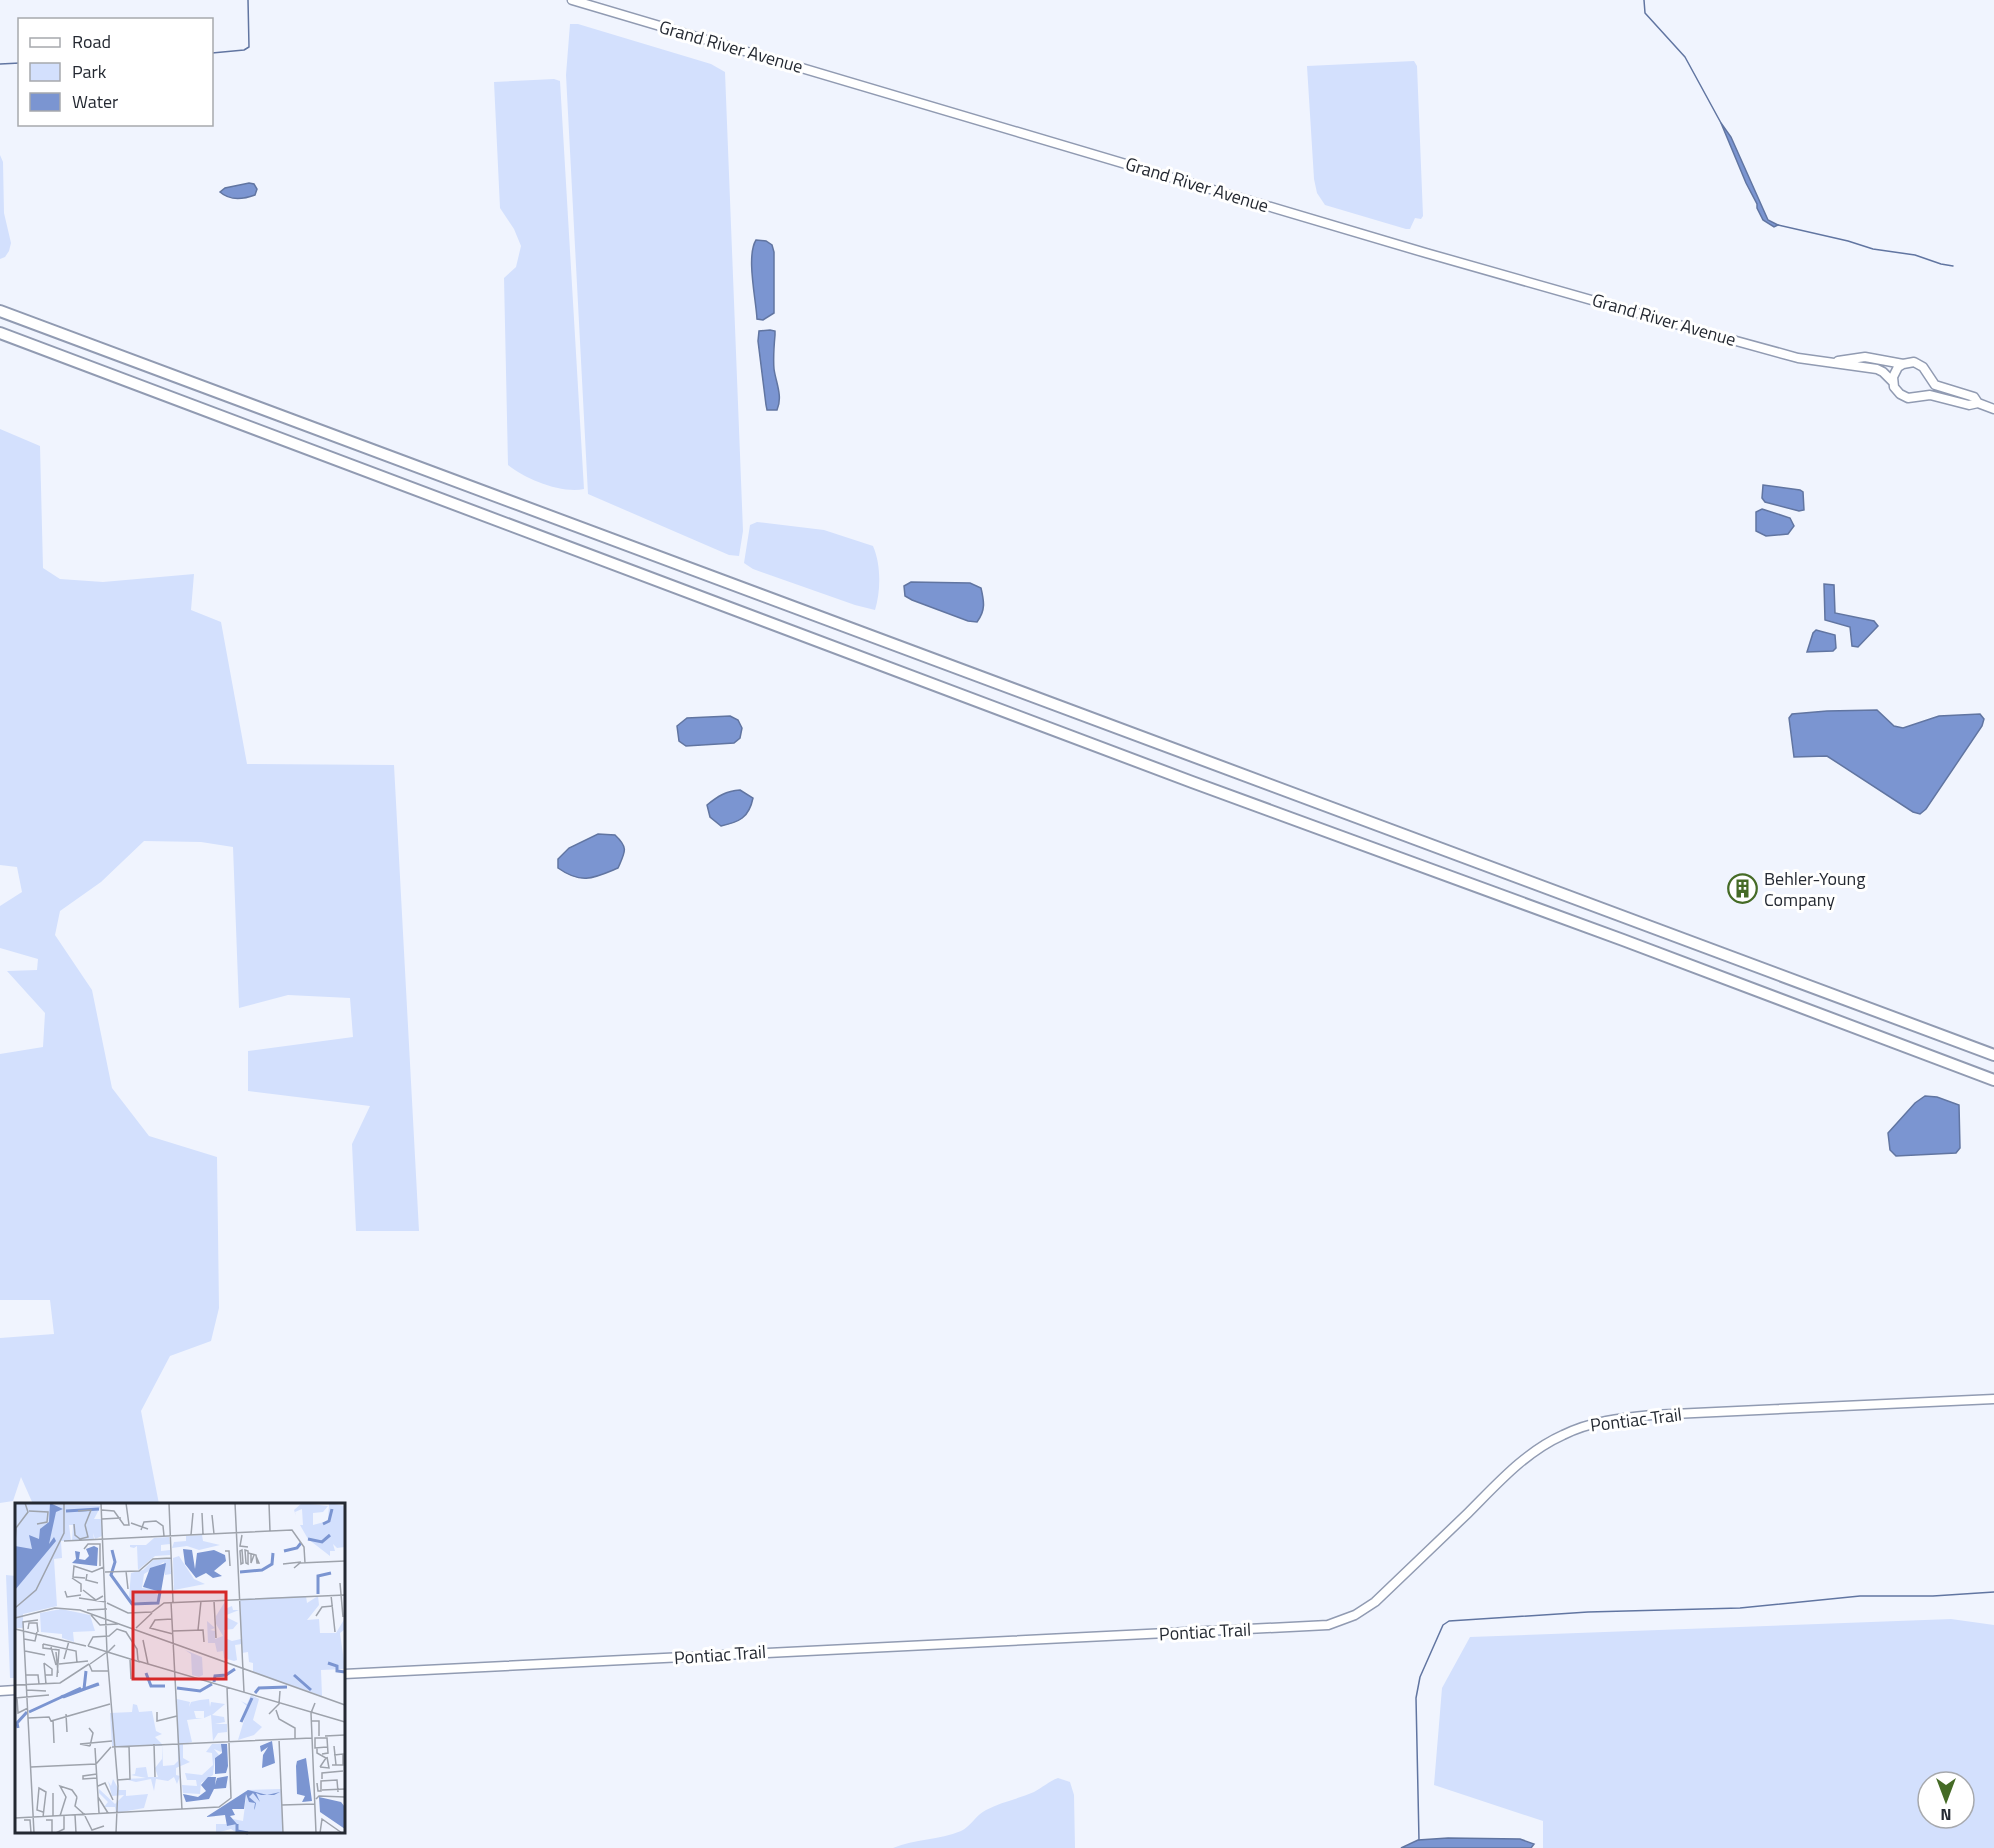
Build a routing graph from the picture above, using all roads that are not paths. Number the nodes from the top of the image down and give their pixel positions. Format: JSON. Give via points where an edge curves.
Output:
{"nodes":[{"id":1,"x":572,"y":0,"type":"edge"},
{"id":2,"x":0,"y":311,"type":"edge"},
{"id":3,"x":0,"y":333,"type":"edge"},
{"id":4,"x":1825,"y":362,"type":"junction"},
{"id":5,"x":1903,"y":364,"type":"junction"},
{"id":6,"x":1929,"y":376,"type":"junction"},
{"id":7,"x":1893,"y":382,"type":"junction"},
{"id":8,"x":1920,"y":396,"type":"junction"},
{"id":9,"x":1977,"y":403,"type":"junction"},
{"id":10,"x":1994,"y":409,"type":"edge"},
{"id":11,"x":1994,"y":1055,"type":"edge"},
{"id":12,"x":1994,"y":1080,"type":"edge"},
{"id":13,"x":1994,"y":1399,"type":"edge"},
{"id":14,"x":345,"y":1674,"type":"edge"},
{"id":15,"x":15,"y":1690,"type":"edge"},
{"id":16,"x":0,"y":1691,"type":"edge"}],
"edges":[{"from":1,"to":4,"type":"main road","name":"Grand River Avenue","via":[[1426,253],[1784,354]]},
{"from":2,"to":11,"type":"highway"},
{"from":3,"to":12,"type":"highway"},
{"from":4,"to":5,"type":"main road","name":"Grand River Avenue","via":[[1865,357]]},
{"from":4,"to":7,"type":"main road","name":"Grand River Avenue","via":[[1877,369]]},
{"from":5,"to":6,"type":"main road","via":[[1919,364]]},
{"from":5,"to":7,"type":"main road","via":[[1895,371]]},
{"from":6,"to":8,"type":"main road","via":[[1927,388]]},
{"from":6,"to":9,"type":"main road","via":[[1935,385],[1974,397]]},
{"from":7,"to":8,"type":"main road","via":[[1904,397]]},
{"from":8,"to":9,"type":"main road"},
{"from":9,"to":10,"type":"main road"},
{"from":13,"to":14,"type":"main road","name":"Pontiac Trail","via":[[1652,1414],[1588,1425],[1529,1455],[1375,1602],[1328,1625]]},
{"from":15,"to":16,"type":"main road"}]}
